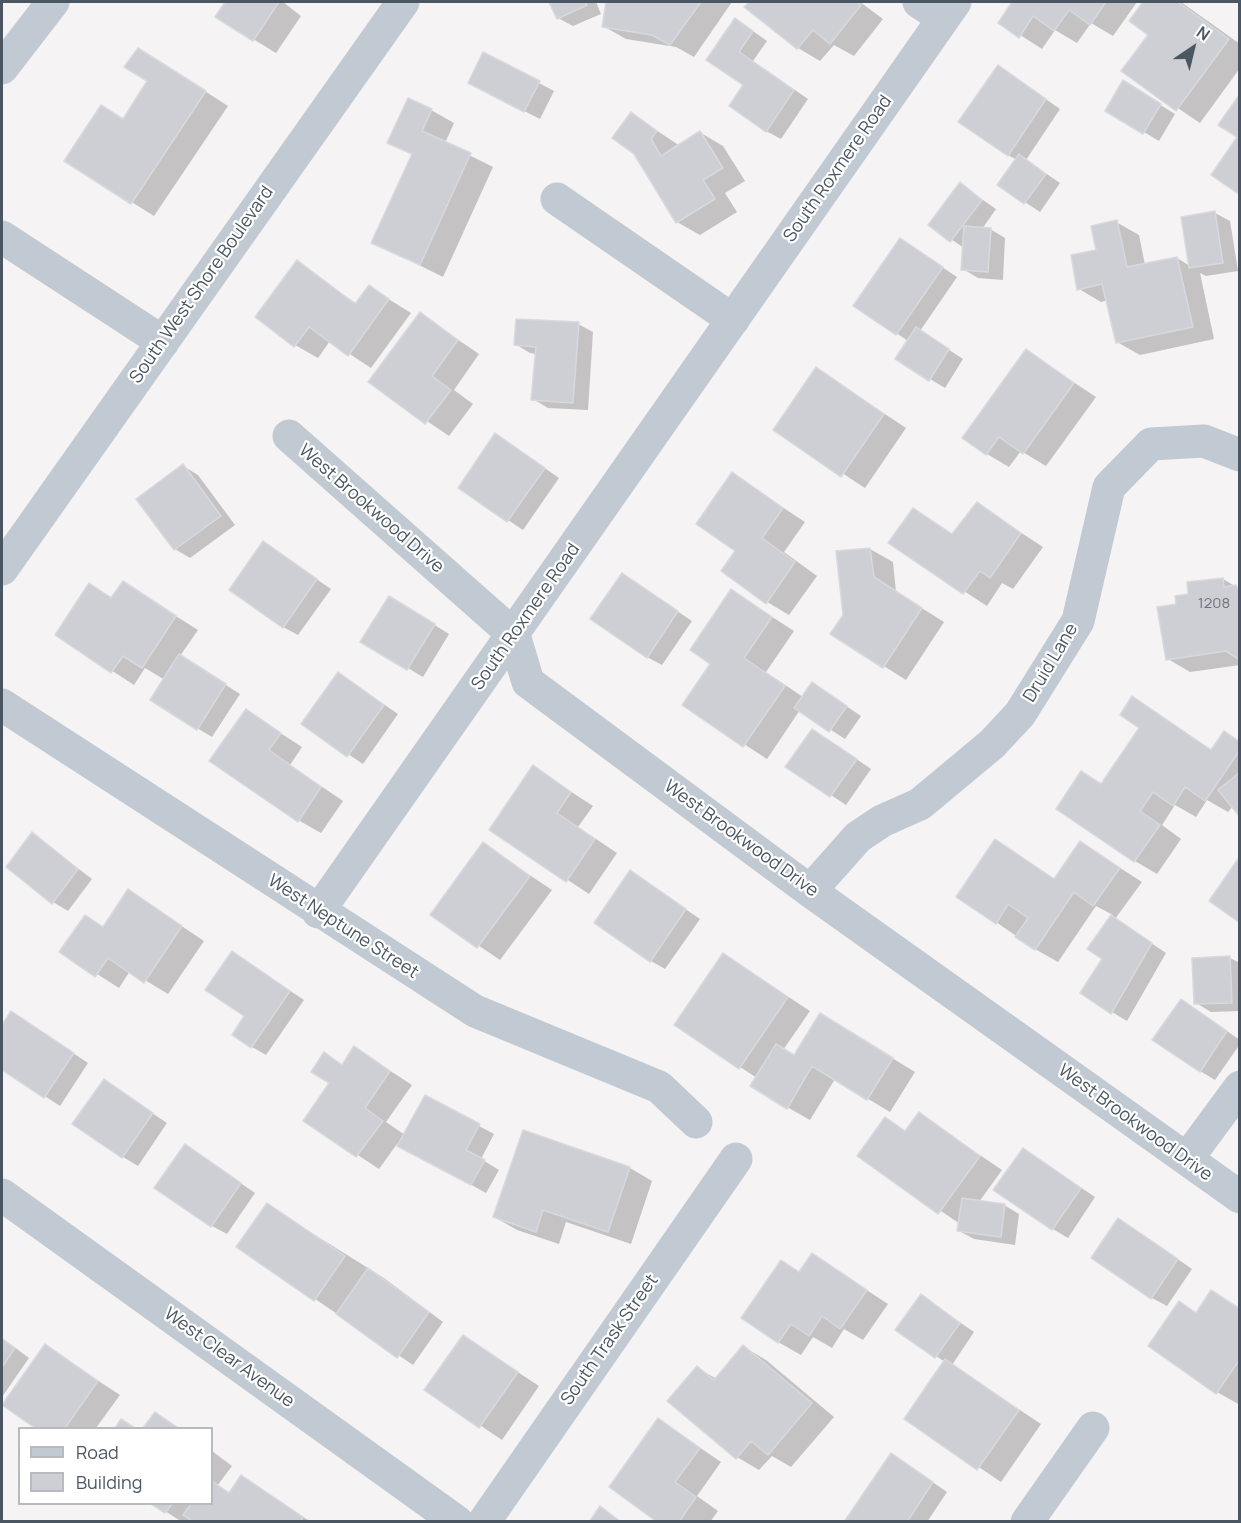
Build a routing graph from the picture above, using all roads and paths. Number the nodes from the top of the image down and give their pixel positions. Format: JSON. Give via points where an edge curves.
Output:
{"nodes":[{"id":1,"x":53,"y":2,"type":"edge"},
{"id":2,"x":403,"y":2,"type":"edge"},
{"id":3,"x":939,"y":7,"type":"edge"},
{"id":4,"x":2,"y":68,"type":"edge"},
{"id":5,"x":557,"y":199,"type":"dead end"},
{"id":6,"x":2,"y":237,"type":"edge"},
{"id":7,"x":733,"y":320,"type":"junction"},
{"id":8,"x":163,"y":342,"type":"junction"},
{"id":9,"x":289,"y":436,"type":"dead end"},
{"id":10,"x":1239,"y":455,"type":"edge"},
{"id":11,"x":2,"y":569,"type":"edge"},
{"id":12,"x":514,"y":635,"type":"junction"},
{"id":13,"x":2,"y":705,"type":"edge"},
{"id":14,"x":810,"y":891,"type":"junction"},
{"id":15,"x":318,"y":912,"type":"junction"},
{"id":16,"x":1239,"y":1088,"type":"edge"},
{"id":17,"x":696,"y":1122,"type":"dead end"},
{"id":18,"x":736,"y":1159,"type":"dead end"},
{"id":19,"x":1188,"y":1160,"type":"junction"},
{"id":20,"x":2,"y":1195,"type":"edge"},
{"id":21,"x":1239,"y":1197,"type":"edge"},
{"id":22,"x":1093,"y":1428,"type":"dead end"},
{"id":23,"x":457,"y":1521,"type":"edge"},
{"id":24,"x":484,"y":1521,"type":"edge"},
{"id":25,"x":1027,"y":1521,"type":"edge"}],
"edges":[{"from":1,"to":4,"type":"street"},
{"from":2,"to":8,"type":"street","name":"South West Shore Boulevard"},
{"from":3,"to":7,"type":"street","name":"South Roxmere Road"},
{"from":5,"to":7,"type":"street"},
{"from":6,"to":8,"type":"street"},
{"from":7,"to":12,"type":"street","name":"South Roxmere Road"},
{"from":8,"to":11,"type":"street","name":"South West Shore Boulevard"},
{"from":9,"to":12,"type":"street","name":"West Brookwood Drive"},
{"from":10,"to":14,"type":"street","name":"Druid Lane","via":[[1204,441],[1151,444],[1109,487],[1078,621],[1020,714],[992,744],[920,804],[858,837]]},
{"from":12,"to":14,"type":"street","name":"West Brookwood Drive","via":[[528,682]]},
{"from":12,"to":15,"type":"street","name":"South Roxmere Road"},
{"from":13,"to":15,"type":"street","name":"West Neptune Street"},
{"from":14,"to":19,"type":"street","name":"West Brookwood Drive"},
{"from":15,"to":17,"type":"street","name":"West Neptune Street","via":[[475,1011],[659,1087]]},
{"from":16,"to":19,"type":"street"},
{"from":18,"to":24,"type":"street","name":"South Trask Street"},
{"from":19,"to":21,"type":"street","name":"West Brookwood Drive"},
{"from":20,"to":23,"type":"street","name":"West Clear Avenue"},
{"from":22,"to":25,"type":"street"}]}
